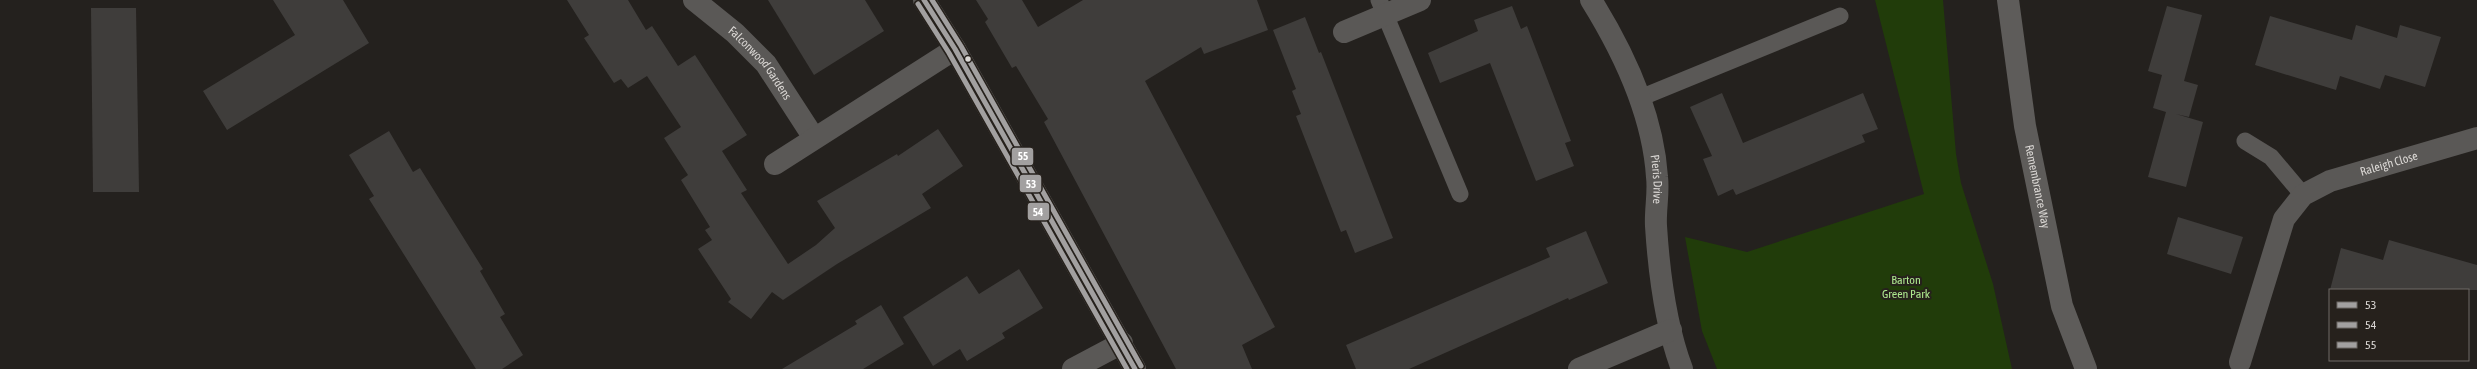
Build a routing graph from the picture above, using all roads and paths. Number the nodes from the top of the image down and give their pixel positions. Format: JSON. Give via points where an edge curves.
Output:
{"nodes":[{"id":1,"x":694,"y":0,"type":"edge"},
{"id":2,"x":924,"y":0,"type":"edge"},
{"id":3,"x":1420,"y":0,"type":"edge"},
{"id":4,"x":1591,"y":0,"type":"edge"},
{"id":5,"x":2008,"y":0,"type":"edge"},
{"id":6,"x":1382,"y":7,"type":"edge"},
{"id":7,"x":1840,"y":16,"type":"dead end"},
{"id":8,"x":1344,"y":32,"type":"dead end"},
{"id":9,"x":955,"y":49,"type":"junction"},
{"id":10,"x":1640,"y":98,"type":"junction"},
{"id":11,"x":814,"y":138,"type":"junction"},
{"id":12,"x":2477,"y":138,"type":"edge"},
{"id":13,"x":2246,"y":141,"type":"dead end"},
{"id":14,"x":774,"y":164,"type":"dead end"},
{"id":15,"x":1460,"y":194,"type":"dead end"},
{"id":16,"x":2303,"y":195,"type":"junction"},
{"id":17,"x":1671,"y":330,"type":"junction"},
{"id":18,"x":1122,"y":343,"type":"junction"},
{"id":19,"x":2240,"y":362,"type":"dead end"},
{"id":20,"x":1073,"y":369,"type":"edge"},
{"id":21,"x":1135,"y":369,"type":"edge"},
{"id":22,"x":1579,"y":369,"type":"edge"},
{"id":23,"x":1682,"y":369,"type":"edge"},
{"id":24,"x":2086,"y":369,"type":"edge"}],
"edges":[{"from":1,"to":11,"type":"street","name":"Falconwood Gardens","via":[[735,33],[766,64]]},
{"from":2,"to":9,"type":"street"},
{"from":3,"to":6,"type":"street"},
{"from":4,"to":10,"type":"street","name":"Pieris Drive","via":[[1625,61]]},
{"from":5,"to":24,"type":"highway","name":"Remembrance Way","via":[[2025,126],[2062,306]]},
{"from":6,"to":8,"type":"street"},
{"from":6,"to":15,"type":"lane"},
{"from":7,"to":10,"type":"lane"},
{"from":9,"to":11,"type":"street"},
{"from":9,"to":18,"type":"street"},
{"from":10,"to":17,"type":"street","name":"Pieris Drive","via":[[1658,178],[1656,225]]},
{"from":11,"to":14,"type":"street"},
{"from":12,"to":16,"type":"street","name":"Raleigh Close","via":[[2330,180]]},
{"from":13,"to":16,"type":"lane","via":[[2271,157]]},
{"from":16,"to":19,"type":"street","name":"Raleigh Close","via":[[2284,219]]},
{"from":17,"to":22,"type":"street"},
{"from":17,"to":23,"type":"street","name":"Pieris Drive"},
{"from":18,"to":20,"type":"street"},
{"from":18,"to":21,"type":"street"}]}
